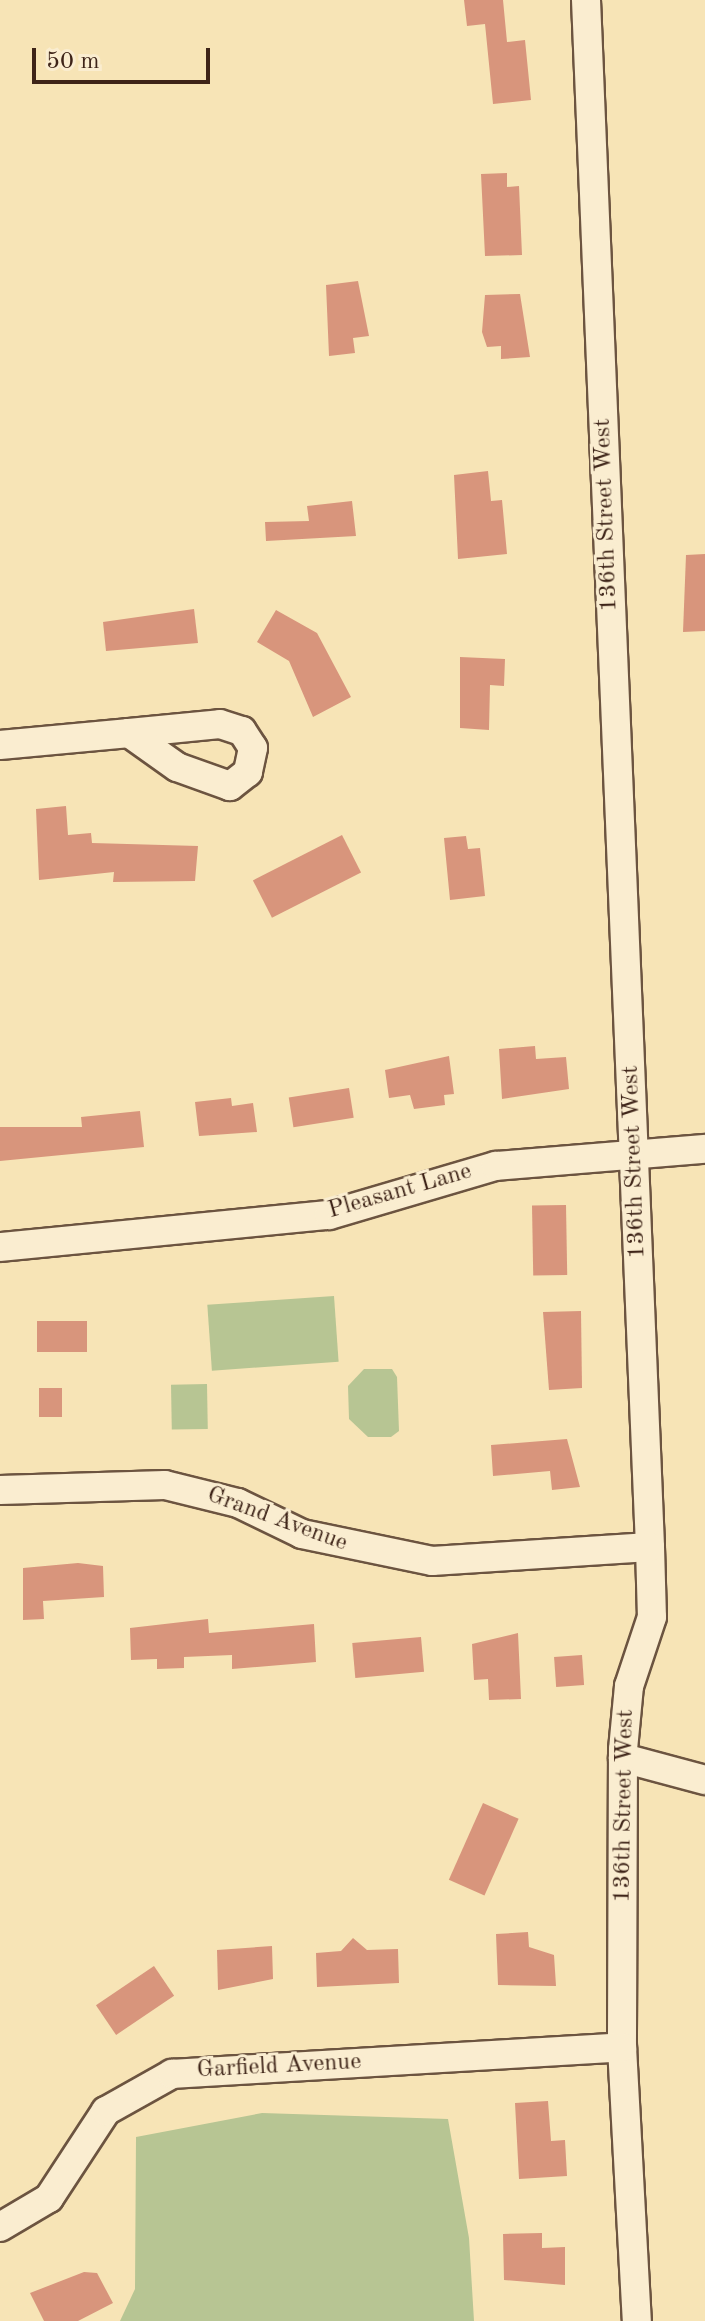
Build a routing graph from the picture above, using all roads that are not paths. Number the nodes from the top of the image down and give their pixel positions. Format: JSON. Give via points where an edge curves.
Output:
{"nodes":[{"id":1,"x":586,"y":0,"type":"edge"},
{"id":2,"x":129,"y":733,"type":"dead end"},
{"id":3,"x":0,"y":745,"type":"edge"},
{"id":4,"x":705,"y":1149,"type":"edge"},
{"id":5,"x":634,"y":1152,"type":"junction"},
{"id":6,"x":0,"y":1247,"type":"edge"},
{"id":7,"x":0,"y":1490,"type":"edge"},
{"id":8,"x":650,"y":1547,"type":"junction"},
{"id":9,"x":623,"y":1758,"type":"junction"},
{"id":10,"x":705,"y":1780,"type":"edge"},
{"id":11,"x":622,"y":2047,"type":"junction"},
{"id":12,"x":0,"y":2227,"type":"edge"},
{"id":13,"x":637,"y":2321,"type":"edge"}],
"edges":[{"from":1,"to":5,"type":"street","name":"136th Street West"},
{"from":2,"to":3,"type":"street"},
{"from":4,"to":5,"type":"street","name":"Pleasant Lane"},
{"from":5,"to":6,"type":"street","name":"Pleasant Lane","via":[[496,1166],[329,1215]]},
{"from":5,"to":8,"type":"street","name":"136th Street West"},
{"from":7,"to":8,"type":"street","name":"Grand Avenue","via":[[165,1485],[238,1503],[302,1534],[432,1561]]},
{"from":8,"to":9,"type":"street","name":"136th Street West","via":[[652,1617],[629,1686]]},
{"from":9,"to":10,"type":"street"},
{"from":9,"to":11,"type":"street","name":"136th Street West"},
{"from":11,"to":12,"type":"street","name":"Garfield Avenue","via":[[172,2074],[106,2111],[49,2198]]},
{"from":11,"to":13,"type":"street","name":"136th Street West"}]}
